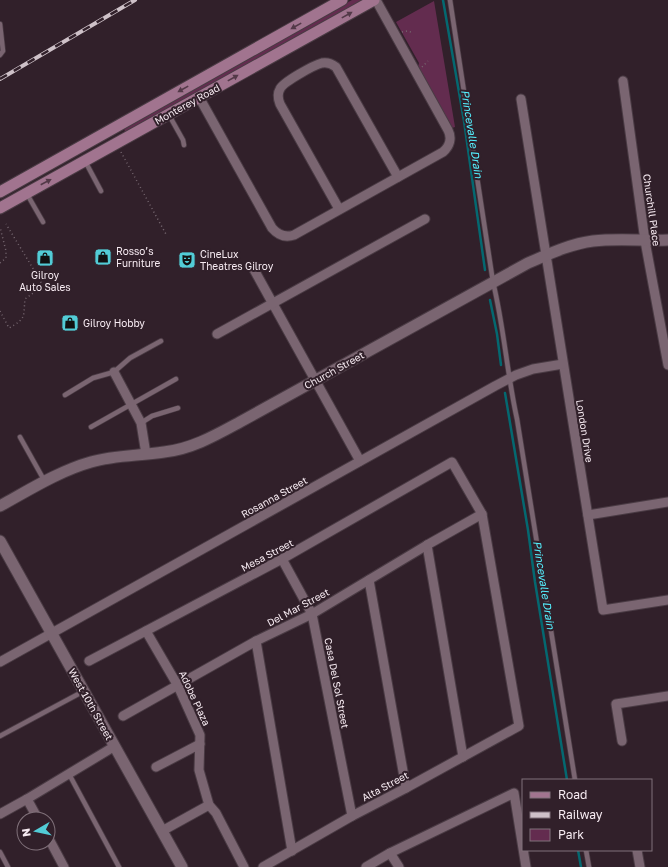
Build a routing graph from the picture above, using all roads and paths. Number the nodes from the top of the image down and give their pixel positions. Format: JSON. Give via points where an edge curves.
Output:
{"nodes":[{"id":1,"x":342,"y":0,"type":"edge"},
{"id":2,"x":375,"y":0,"type":"edge"},
{"id":3,"x":450,"y":0,"type":"edge"},
{"id":4,"x":0,"y":24,"type":"edge"},
{"id":5,"x":402,"y":32,"type":"dead end"},
{"id":6,"x":411,"y":32,"type":"dead end"},
{"id":7,"x":0,"y":55,"type":"edge"},
{"id":8,"x":428,"y":61,"type":"dead end"},
{"id":9,"x":422,"y":67,"type":"dead end"},
{"id":10,"x":623,"y":82,"type":"dead end"},
{"id":11,"x":199,"y":98,"type":"junction"},
{"id":12,"x":521,"y":99,"type":"dead end"},
{"id":13,"x":169,"y":115,"type":"junction"},
{"id":14,"x":184,"y":145,"type":"dead end"},
{"id":15,"x":121,"y":152,"type":"dead end"},
{"id":16,"x":85,"y":161,"type":"junction"},
{"id":17,"x":398,"y":176,"type":"junction"},
{"id":18,"x":101,"y":191,"type":"dead end"},
{"id":19,"x":0,"y":192,"type":"edge"},
{"id":20,"x":27,"y":193,"type":"junction"},
{"id":21,"x":0,"y":208,"type":"edge"},
{"id":22,"x":339,"y":209,"type":"junction"},
{"id":23,"x":425,"y":219,"type":"dead end"},
{"id":24,"x":43,"y":222,"type":"dead end"},
{"id":25,"x":6,"y":224,"type":"dead end"},
{"id":26,"x":0,"y":227,"type":"edge"},
{"id":27,"x":167,"y":236,"type":"dead end"},
{"id":28,"x":668,"y":240,"type":"edge"},
{"id":29,"x":645,"y":241,"type":"junction"},
{"id":30,"x":545,"y":255,"type":"junction"},
{"id":31,"x":0,"y":263,"type":"edge"},
{"id":32,"x":252,"y":266,"type":"dead end"},
{"id":33,"x":493,"y":282,"type":"junction"},
{"id":34,"x":273,"y":303,"type":"junction"},
{"id":35,"x":0,"y":311,"type":"edge"},
{"id":36,"x":217,"y":334,"type":"dead end"},
{"id":37,"x":161,"y":341,"type":"dead end"},
{"id":38,"x":563,"y":364,"type":"junction"},
{"id":39,"x":668,"y":364,"type":"edge"},
{"id":40,"x":114,"y":372,"type":"junction"},
{"id":41,"x":509,"y":378,"type":"junction"},
{"id":42,"x":176,"y":379,"type":"dead end"},
{"id":43,"x":315,"y":380,"type":"junction"},
{"id":44,"x":65,"y":395,"type":"dead end"},
{"id":45,"x":132,"y":404,"type":"junction"},
{"id":46,"x":178,"y":408,"type":"dead end"},
{"id":47,"x":141,"y":423,"type":"junction"},
{"id":48,"x":91,"y":427,"type":"dead end"},
{"id":49,"x":20,"y":437,"type":"dead end"},
{"id":50,"x":146,"y":454,"type":"junction"},
{"id":51,"x":360,"y":461,"type":"junction"},
{"id":52,"x":45,"y":482,"type":"junction"},
{"id":53,"x":668,"y":502,"type":"edge"},
{"id":54,"x":0,"y":506,"type":"edge"},
{"id":55,"x":482,"y":514,"type":"junction"},
{"id":56,"x":588,"y":515,"type":"junction"},
{"id":57,"x":0,"y":541,"type":"edge"},
{"id":58,"x":427,"y":546,"type":"junction"},
{"id":59,"x":282,"y":559,"type":"junction"},
{"id":60,"x":370,"y":580,"type":"junction"},
{"id":61,"x":668,"y":600,"type":"edge"},
{"id":62,"x":312,"y":614,"type":"junction"},
{"id":63,"x":146,"y":631,"type":"junction"},
{"id":64,"x":52,"y":634,"type":"junction"},
{"id":65,"x":256,"y":641,"type":"junction"},
{"id":66,"x":89,"y":661,"type":"dead end"},
{"id":67,"x":0,"y":662,"type":"edge"},
{"id":68,"x":178,"y":686,"type":"junction"},
{"id":69,"x":84,"y":691,"type":"junction"},
{"id":70,"x":668,"y":696,"type":"edge"},
{"id":71,"x":123,"y":716,"type":"dead end"},
{"id":72,"x":0,"y":736,"type":"edge"},
{"id":73,"x":622,"y":741,"type":"dead end"},
{"id":74,"x":200,"y":744,"type":"junction"},
{"id":75,"x":115,"y":746,"type":"junction"},
{"id":76,"x":463,"y":757,"type":"junction"},
{"id":77,"x":156,"y":767,"type":"dead end"},
{"id":78,"x":69,"y":774,"type":"junction"},
{"id":79,"x":575,"y":779,"type":"edge"},
{"id":80,"x":406,"y":788,"type":"junction"},
{"id":81,"x":27,"y":799,"type":"junction"},
{"id":82,"x":209,"y":805,"type":"junction"},
{"id":83,"x":34,"y":811,"type":"edge"},
{"id":84,"x":0,"y":814,"type":"edge"},
{"id":85,"x":352,"y":816,"type":"junction"},
{"id":86,"x":162,"y":831,"type":"junction"},
{"id":87,"x":522,"y":842,"type":"edge"},
{"id":88,"x":55,"y":851,"type":"edge"},
{"id":89,"x":292,"y":851,"type":"junction"},
{"id":90,"x":523,"y":851,"type":"edge"},
{"id":91,"x":586,"y":851,"type":"edge"},
{"id":92,"x":637,"y":851,"type":"edge"},
{"id":93,"x":0,"y":852,"type":"edge"},
{"id":94,"x":390,"y":853,"type":"junction"},
{"id":95,"x":8,"y":867,"type":"edge"},
{"id":96,"x":64,"y":867,"type":"edge"},
{"id":97,"x":119,"y":867,"type":"edge"},
{"id":98,"x":182,"y":867,"type":"edge"},
{"id":99,"x":244,"y":867,"type":"edge"},
{"id":100,"x":263,"y":867,"type":"edge"},
{"id":101,"x":366,"y":867,"type":"edge"},
{"id":102,"x":399,"y":867,"type":"edge"},
{"id":103,"x":526,"y":867,"type":"edge"},
{"id":104,"x":589,"y":867,"type":"edge"},
{"id":105,"x":640,"y":867,"type":"edge"}],
"edges":[{"from":1,"to":19,"type":"main road","name":"Monterey Road","one_way":true},
{"from":11,"to":2,"type":"main road","name":"Monterey Road","one_way":true},
{"from":2,"to":17,"type":"street","via":[[450,134],[450,142],[443,152]]},
{"from":3,"to":33,"type":"lane"},
{"from":4,"to":7,"type":"lane","via":[[3,52]]},
{"from":5,"to":6,"type":"path"},
{"from":8,"to":9,"type":"path"},
{"from":10,"to":29,"type":"street","name":"Churchill Place"},
{"from":11,"to":13,"type":"main road","name":"Monterey Road"},
{"from":11,"to":22,"type":"street","via":[[275,231],[282,236],[290,236]]},
{"from":12,"to":30,"type":"street","name":"London Drive"},
{"from":13,"to":14,"type":"lane"},
{"from":13,"to":16,"type":"main road","name":"Monterey Road"},
{"from":15,"to":27,"type":"path"},
{"from":16,"to":18,"type":"lane"},
{"from":20,"to":16,"type":"main road","name":"Monterey Road","one_way":true},
{"from":17,"to":22,"type":"street"},
{"from":17,"to":22,"type":"street","via":[[336,67],[329,63],[321,63],[303,72],[283,84],[278,91],[278,100]]},
{"from":20,"to":21,"type":"main road","name":"Monterey Road"},
{"from":20,"to":24,"type":"lane"},
{"from":23,"to":34,"type":"street"},
{"from":25,"to":35,"type":"path","via":[[42,285],[25,299],[23,318],[10,328]]},
{"from":26,"to":31,"type":"path","via":[[6,251],[6,258]]},
{"from":28,"to":29,"type":"street","name":"Church Street"},
{"from":29,"to":30,"type":"street","name":"Church Street","via":[[593,241]]},
{"from":29,"to":39,"type":"street","name":"Churchill Place"},
{"from":30,"to":33,"type":"street","name":"Church Street"},
{"from":30,"to":38,"type":"street","name":"London Drive"},
{"from":32,"to":34,"type":"street"},
{"from":33,"to":41,"type":"lane"},
{"from":33,"to":43,"type":"street","name":"Church Street"},
{"from":34,"to":36,"type":"street"},
{"from":34,"to":43,"type":"street"},
{"from":37,"to":40,"type":"lane","via":[[130,358]]},
{"from":38,"to":41,"type":"street","name":"Rosanna Street","via":[[533,369]]},
{"from":38,"to":56,"type":"street","name":"London Drive"},
{"from":40,"to":44,"type":"lane","via":[[93,378]]},
{"from":40,"to":45,"type":"street"},
{"from":41,"to":51,"type":"street","name":"Rosanna Street"},
{"from":41,"to":79,"type":"lane"},
{"from":42,"to":45,"type":"lane"},
{"from":43,"to":50,"type":"street","name":"Church Street","via":[[198,443]]},
{"from":43,"to":51,"type":"street"},
{"from":45,"to":47,"type":"street"},
{"from":45,"to":48,"type":"lane"},
{"from":46,"to":47,"type":"lane","via":[[152,416]]},
{"from":47,"to":50,"type":"street"},
{"from":49,"to":52,"type":"lane"},
{"from":50,"to":52,"type":"street","name":"Church Street","via":[[93,461]]},
{"from":51,"to":64,"type":"street","name":"Rosanna Street"},
{"from":52,"to":54,"type":"street","name":"Church Street"},
{"from":53,"to":56,"type":"street"},
{"from":55,"to":58,"type":"street","name":"Del Mar Street"},
{"from":55,"to":59,"type":"street","name":"Mesa Street","via":[[452,462]]},
{"from":55,"to":76,"type":"street","name":"Alta Street","via":[[519,726]]},
{"from":56,"to":61,"type":"street","name":"London Drive","via":[[603,610]]},
{"from":57,"to":64,"type":"street","name":"West 10th Street"},
{"from":58,"to":60,"type":"street","name":"Del Mar Street"},
{"from":58,"to":76,"type":"street"},
{"from":59,"to":62,"type":"street","name":"Casa Del Sol Street"},
{"from":59,"to":63,"type":"street","name":"Mesa Street"},
{"from":60,"to":62,"type":"street","name":"Del Mar Street"},
{"from":60,"to":80,"type":"street"},
{"from":62,"to":65,"type":"street","name":"Del Mar Street"},
{"from":62,"to":85,"type":"street","name":"Casa Del Sol Street"},
{"from":63,"to":66,"type":"street","name":"Mesa Street"},
{"from":63,"to":68,"type":"street","name":"Adobe Plaza"},
{"from":64,"to":67,"type":"street","name":"Rosanna Street"},
{"from":64,"to":69,"type":"street","name":"West 10th Street"},
{"from":65,"to":68,"type":"street","name":"Del Mar Street"},
{"from":65,"to":89,"type":"street"},
{"from":68,"to":71,"type":"street","name":"Del Mar Street"},
{"from":68,"to":74,"type":"street","name":"Adobe Plaza","via":[[200,735]]},
{"from":69,"to":72,"type":"lane"},
{"from":69,"to":75,"type":"street","name":"West 10th Street"},
{"from":70,"to":73,"type":"street","via":[[616,704]]},
{"from":74,"to":77,"type":"street"},
{"from":74,"to":82,"type":"street","name":"Adobe Plaza","via":[[199,770]]},
{"from":75,"to":78,"type":"street"},
{"from":75,"to":86,"type":"street","name":"West 10th Street"},
{"from":76,"to":80,"type":"street","name":"Alta Street"},
{"from":78,"to":81,"type":"street"},
{"from":78,"to":97,"type":"lane"},
{"from":80,"to":85,"type":"street","name":"Alta Street"},
{"from":81,"to":83,"type":"street"},
{"from":81,"to":84,"type":"street"},
{"from":82,"to":86,"type":"street"},
{"from":82,"to":99,"type":"street","name":"Adobe Plaza","via":[[216,813]]},
{"from":85,"to":89,"type":"street","name":"Alta Street"},
{"from":86,"to":98,"type":"street","name":"West 10th Street"},
{"from":87,"to":94,"type":"street","via":[[514,793]]},
{"from":88,"to":96,"type":"street"},
{"from":89,"to":100,"type":"street","name":"Alta Street"},
{"from":90,"to":103,"type":"street"},
{"from":91,"to":104,"type":"lane"},
{"from":92,"to":105,"type":"street"},
{"from":93,"to":95,"type":"lane"},
{"from":94,"to":101,"type":"street"},
{"from":94,"to":102,"type":"street"}]}
